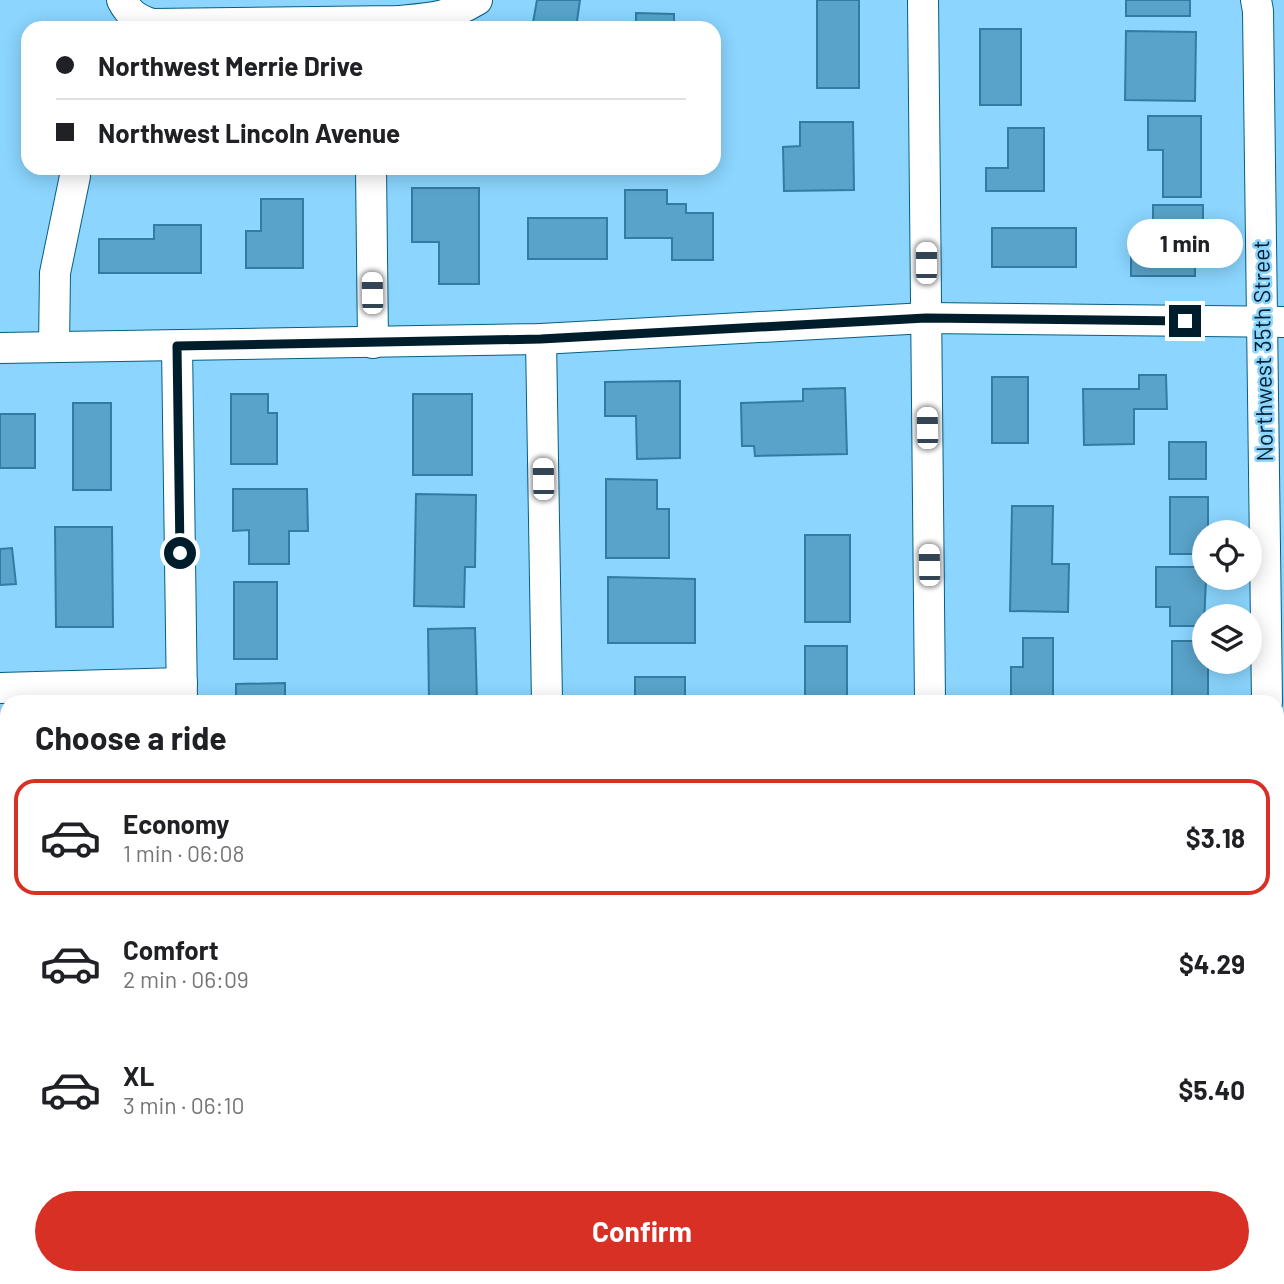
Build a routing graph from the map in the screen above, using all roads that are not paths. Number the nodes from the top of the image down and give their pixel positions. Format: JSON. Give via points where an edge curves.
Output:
{"nodes":[{"id":1,"x":122,"y":0,"type":"edge"},
{"id":2,"x":477,"y":0,"type":"edge"},
{"id":3,"x":923,"y":0,"type":"edge"},
{"id":4,"x":1256,"y":0,"type":"edge"},
{"id":5,"x":143,"y":21,"type":"edge"},
{"id":6,"x":397,"y":21,"type":"edge"},
{"id":7,"x":371,"y":175,"type":"edge"},
{"id":8,"x":75,"y":176,"type":"dead end"},
{"id":9,"x":926,"y":318,"type":"junction"},
{"id":10,"x":1273,"y":322,"type":"edge"},
{"id":11,"x":541,"y":339,"type":"junction"},
{"id":12,"x":373,"y":343,"type":"junction"},
{"id":13,"x":177,"y":346,"type":"junction"},
{"id":14,"x":54,"y":347,"type":"junction"},
{"id":15,"x":0,"y":348,"type":"edge"},
{"id":16,"x":0,"y":688,"type":"edge"},
{"id":17,"x":182,"y":692,"type":"edge"},
{"id":18,"x":547,"y":695,"type":"edge"},
{"id":19,"x":930,"y":695,"type":"edge"},
{"id":20,"x":1266,"y":695,"type":"edge"}],
"edges":[{"from":1,"to":5,"type":"street","via":[[130,13]]},
{"from":2,"to":6,"type":"street","via":[[438,18]]},
{"from":3,"to":9,"type":"street"},
{"from":4,"to":10,"type":"street","name":"Northwest 35th Street"},
{"from":7,"to":12,"type":"street"},
{"from":8,"to":14,"type":"street","via":[[55,273]]},
{"from":9,"to":10,"type":"street"},
{"from":9,"to":11,"type":"street"},
{"from":9,"to":19,"type":"street"},
{"from":10,"to":20,"type":"street","name":"Northwest 35th Street"},
{"from":11,"to":12,"type":"street"},
{"from":11,"to":18,"type":"street"},
{"from":12,"to":13,"type":"street"},
{"from":13,"to":14,"type":"street"},
{"from":13,"to":17,"type":"street"},
{"from":14,"to":15,"type":"street"},
{"from":16,"to":17,"type":"street"}]}
